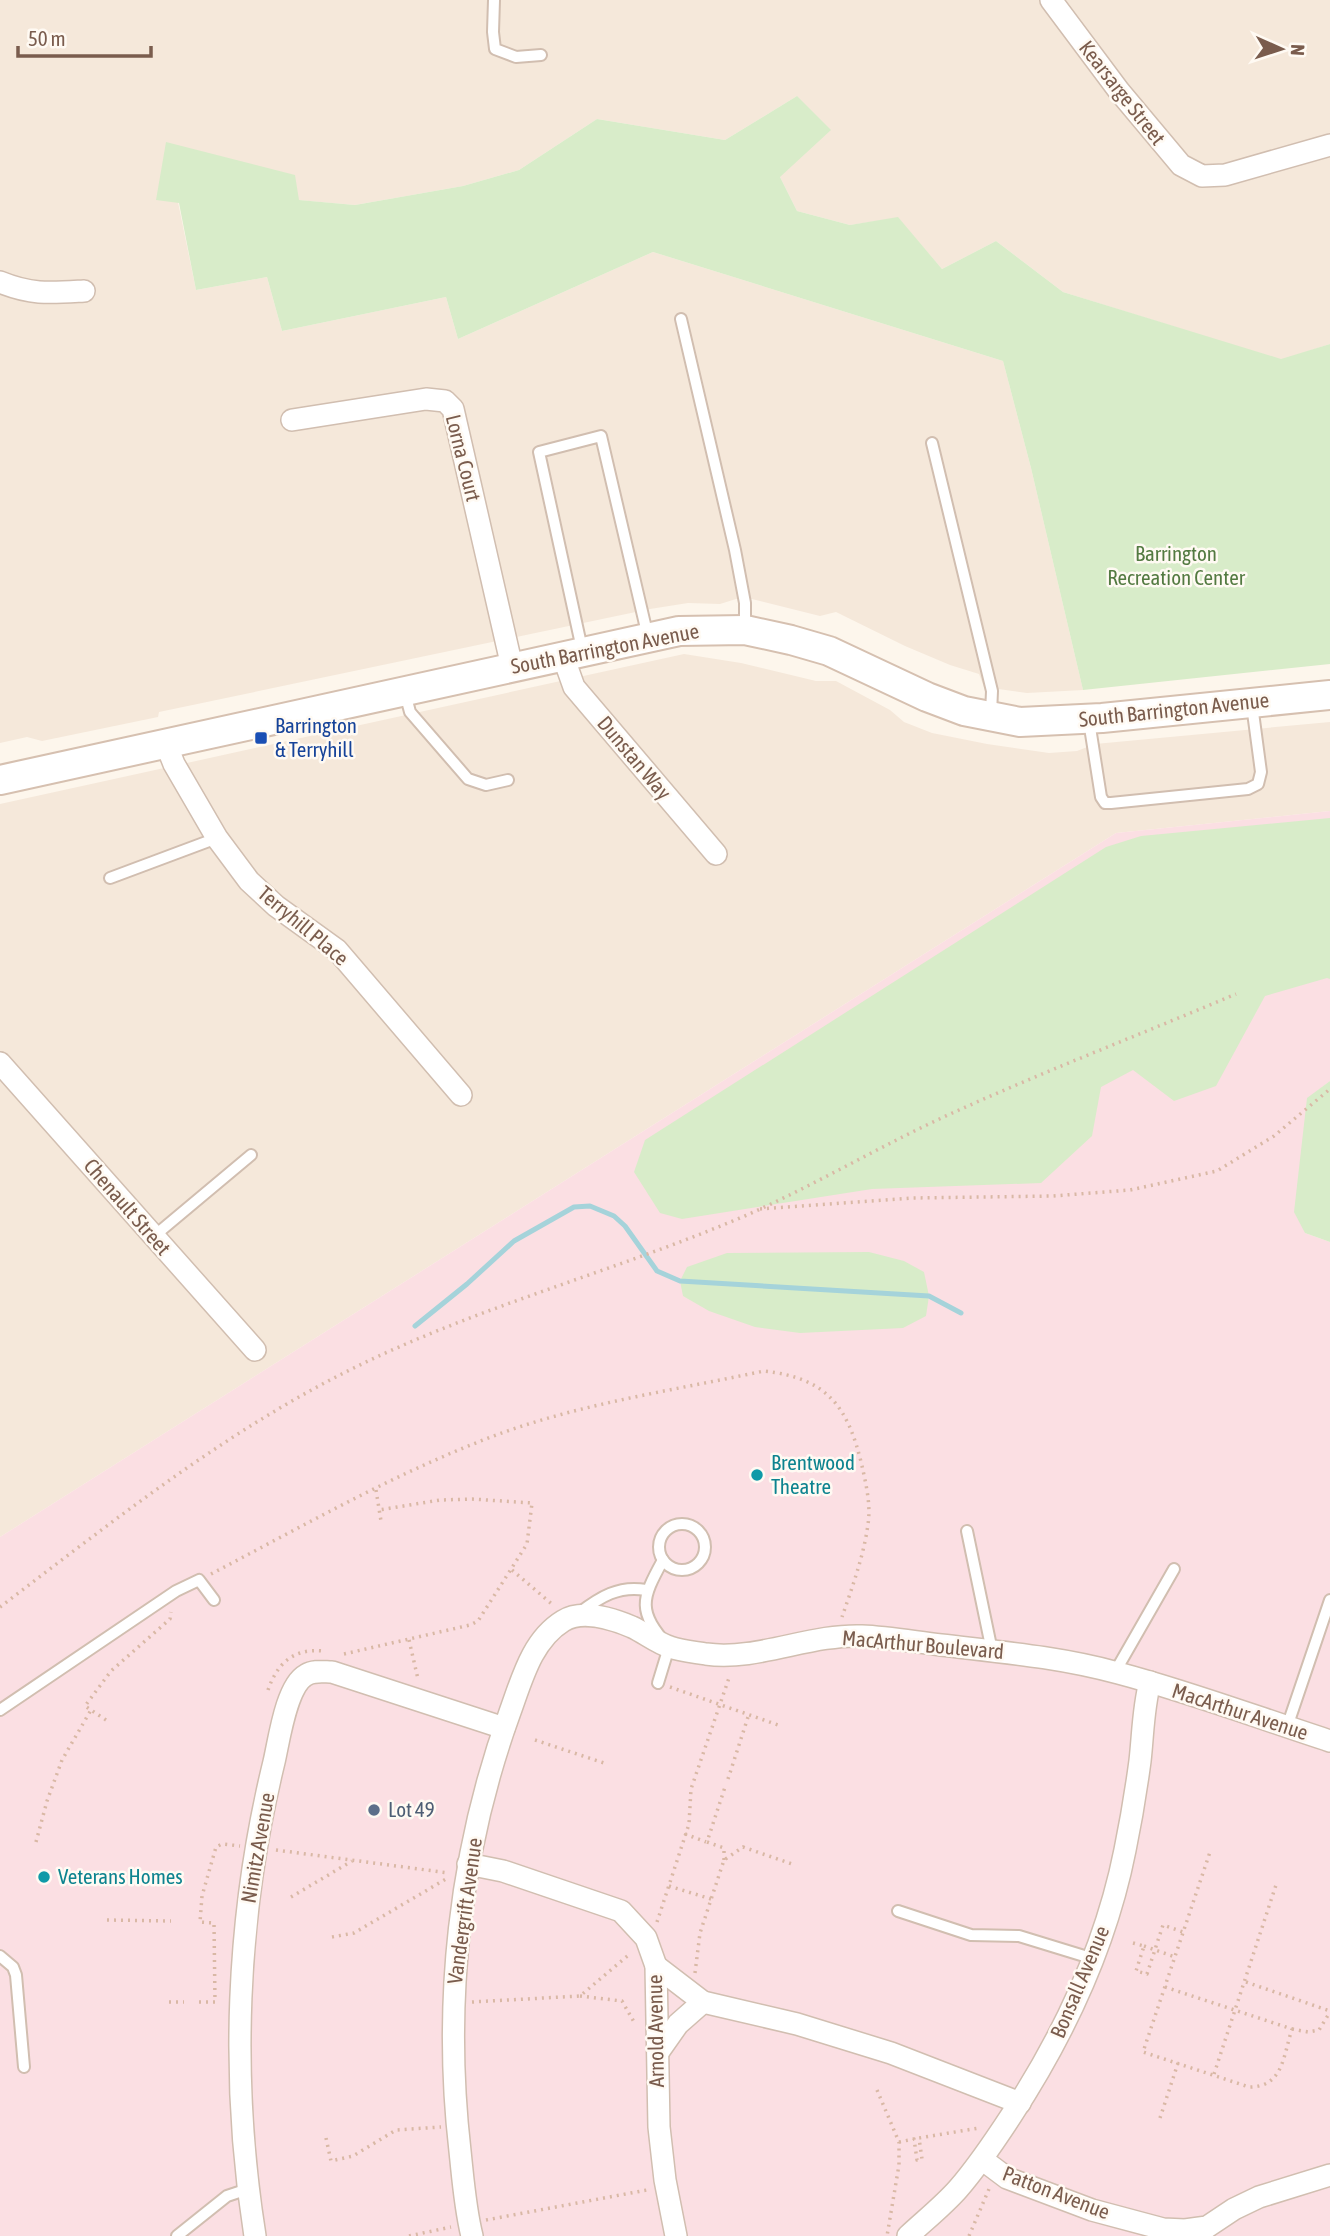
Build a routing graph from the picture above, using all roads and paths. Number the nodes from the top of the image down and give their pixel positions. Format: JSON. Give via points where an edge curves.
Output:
{"nodes":[{"id":1,"x":494,"y":0,"type":"edge"},
{"id":2,"x":1051,"y":0,"type":"edge"},
{"id":3,"x":541,"y":55,"type":"dead end"},
{"id":4,"x":1330,"y":145,"type":"edge"},
{"id":5,"x":0,"y":282,"type":"edge"},
{"id":6,"x":84,"y":291,"type":"dead end"},
{"id":7,"x":681,"y":319,"type":"dead end"},
{"id":8,"x":292,"y":420,"type":"dead end"},
{"id":9,"x":932,"y":443,"type":"dead end"},
{"id":10,"x":746,"y":630,"type":"junction"},
{"id":11,"x":648,"y":637,"type":"junction"},
{"id":12,"x":573,"y":654,"type":"junction"},
{"id":13,"x":512,"y":667,"type":"junction"},
{"id":14,"x":404,"y":691,"type":"junction"},
{"id":15,"x":1330,"y":695,"type":"edge"},
{"id":16,"x":1251,"y":702,"type":"junction"},
{"id":17,"x":991,"y":717,"type":"junction"},
{"id":18,"x":1088,"y":719,"type":"junction"},
{"id":19,"x":166,"y":744,"type":"junction"},
{"id":20,"x":0,"y":780,"type":"edge"},
{"id":21,"x":508,"y":780,"type":"dead end"},
{"id":22,"x":217,"y":838,"type":"junction"},
{"id":23,"x":716,"y":854,"type":"dead end"},
{"id":24,"x":110,"y":878,"type":"dead end"},
{"id":25,"x":1236,"y":994,"type":"dead end"},
{"id":26,"x":0,"y":1063,"type":"edge"},
{"id":27,"x":1330,"y":1089,"type":"edge"},
{"id":28,"x":460,"y":1095,"type":"dead end"},
{"id":29,"x":251,"y":1155,"type":"dead end"},
{"id":30,"x":758,"y":1209,"type":"junction"},
{"id":31,"x":153,"y":1237,"type":"junction"},
{"id":32,"x":255,"y":1350,"type":"dead end"},
{"id":33,"x":376,"y":1490,"type":"junction"},
{"id":34,"x":379,"y":1510,"type":"junction"},
{"id":35,"x":381,"y":1521,"type":"dead end"},
{"id":36,"x":967,"y":1531,"type":"dead end"},
{"id":37,"x":663,"y":1560,"type":"junction"},
{"id":38,"x":1174,"y":1569,"type":"dead end"},
{"id":39,"x":512,"y":1570,"type":"junction"},
{"id":40,"x":199,"y":1580,"type":"junction"},
{"id":41,"x":646,"y":1590,"type":"junction"},
{"id":42,"x":214,"y":1600,"type":"dead end"},
{"id":43,"x":1330,"y":1600,"type":"edge"},
{"id":44,"x":551,"y":1604,"type":"dead end"},
{"id":45,"x":171,"y":1605,"type":"dead end"},
{"id":46,"x":0,"y":1607,"type":"edge"},
{"id":47,"x":576,"y":1615,"type":"junction"},
{"id":48,"x":836,"y":1636,"type":"junction"},
{"id":49,"x":409,"y":1640,"type":"junction"},
{"id":50,"x":669,"y":1647,"type":"junction"},
{"id":51,"x":328,"y":1651,"type":"dead end"},
{"id":52,"x":992,"y":1651,"type":"junction"},
{"id":53,"x":336,"y":1653,"type":"dead end"},
{"id":54,"x":740,"y":1654,"type":"junction"},
{"id":55,"x":1115,"y":1672,"type":"junction"},
{"id":56,"x":658,"y":1682,"type":"joint"},
{"id":57,"x":1150,"y":1682,"type":"junction"},
{"id":58,"x":420,"y":1688,"type":"dead end"},
{"id":59,"x":268,"y":1690,"type":"dead end"},
{"id":60,"x":719,"y":1704,"type":"junction"},
{"id":61,"x":0,"y":1710,"type":"edge"},
{"id":62,"x":91,"y":1710,"type":"junction"},
{"id":63,"x":749,"y":1714,"type":"junction"},
{"id":64,"x":106,"y":1720,"type":"dead end"},
{"id":65,"x":781,"y":1726,"type":"dead end"},
{"id":66,"x":1287,"y":1727,"type":"junction"},
{"id":67,"x":504,"y":1728,"type":"junction"},
{"id":68,"x":535,"y":1740,"type":"dead end"},
{"id":69,"x":1330,"y":1741,"type":"edge"},
{"id":70,"x":607,"y":1764,"type":"dead end"},
{"id":71,"x":728,"y":1779,"type":"dead end"},
{"id":72,"x":726,"y":1787,"type":"dead end"},
{"id":73,"x":685,"y":1834,"type":"junction"},
{"id":74,"x":36,"y":1842,"type":"dead end"},
{"id":75,"x":707,"y":1842,"type":"junction"},
{"id":76,"x":243,"y":1846,"type":"dead end"},
{"id":77,"x":1211,"y":1849,"type":"dead end"},
{"id":78,"x":270,"y":1850,"type":"dead end"},
{"id":79,"x":354,"y":1860,"type":"junction"},
{"id":80,"x":724,"y":1860,"type":"junction"},
{"id":81,"x":468,"y":1864,"type":"junction"},
{"id":82,"x":792,"y":1864,"type":"dead end"},
{"id":83,"x":1276,"y":1885,"type":"dead end"},
{"id":84,"x":669,"y":1886,"type":"junction"},
{"id":85,"x":291,"y":1898,"type":"dead end"},
{"id":86,"x":711,"y":1899,"type":"junction"},
{"id":87,"x":898,"y":1910,"type":"dead end"},
{"id":88,"x":107,"y":1920,"type":"dead end"},
{"id":89,"x":171,"y":1921,"type":"dead end"},
{"id":90,"x":655,"y":1929,"type":"dead end"},
{"id":91,"x":1184,"y":1932,"type":"junction"},
{"id":92,"x":332,"y":1937,"type":"dead end"},
{"id":93,"x":1133,"y":1943,"type":"dead end"},
{"id":94,"x":1144,"y":1946,"type":"junction"},
{"id":95,"x":1155,"y":1950,"type":"junction"},
{"id":96,"x":632,"y":1952,"type":"dead end"},
{"id":97,"x":0,"y":1956,"type":"edge"},
{"id":98,"x":1175,"y":1957,"type":"junction"},
{"id":99,"x":1094,"y":1959,"type":"junction"},
{"id":100,"x":656,"y":1966,"type":"junction"},
{"id":101,"x":1245,"y":1982,"type":"junction"},
{"id":102,"x":1166,"y":1987,"type":"junction"},
{"id":103,"x":580,"y":1996,"type":"junction"},
{"id":104,"x":169,"y":2002,"type":"dead end"},
{"id":105,"x":184,"y":2002,"type":"dead end"},
{"id":106,"x":199,"y":2002,"type":"dead end"},
{"id":107,"x":703,"y":2002,"type":"junction"},
{"id":108,"x":463,"y":2003,"type":"dead end"},
{"id":109,"x":1235,"y":2011,"type":"junction"},
{"id":110,"x":1330,"y":2011,"type":"edge"},
{"id":111,"x":634,"y":2022,"type":"dead end"},
{"id":112,"x":1292,"y":2029,"type":"junction"},
{"id":113,"x":659,"y":2051,"type":"junction"},
{"id":114,"x":1178,"y":2063,"type":"junction"},
{"id":115,"x":24,"y":2067,"type":"dead end"},
{"id":116,"x":1214,"y":2074,"type":"junction"},
{"id":117,"x":877,"y":2090,"type":"dead end"},
{"id":118,"x":1020,"y":2103,"type":"junction"},
{"id":119,"x":1160,"y":2118,"type":"dead end"},
{"id":120,"x":443,"y":2127,"type":"dead end"},
{"id":121,"x":979,"y":2128,"type":"dead end"},
{"id":122,"x":326,"y":2138,"type":"dead end"},
{"id":123,"x":899,"y":2142,"type":"junction"},
{"id":124,"x":982,"y":2160,"type":"junction"},
{"id":125,"x":1330,"y":2175,"type":"edge"},
{"id":126,"x":989,"y":2187,"type":"dead end"},
{"id":127,"x":248,"y":2189,"type":"junction"},
{"id":128,"x":653,"y":2189,"type":"dead end"},
{"id":129,"x":470,"y":2228,"type":"edge"},
{"id":130,"x":177,"y":2236,"type":"edge"},
{"id":131,"x":255,"y":2236,"type":"edge"},
{"id":132,"x":409,"y":2236,"type":"edge"},
{"id":133,"x":676,"y":2236,"type":"edge"},
{"id":134,"x":887,"y":2236,"type":"edge"},
{"id":135,"x":908,"y":2236,"type":"edge"},
{"id":136,"x":969,"y":2236,"type":"edge"}],
"edges":[{"from":1,"to":3,"type":"lane","via":[[495,49],[516,57]]},
{"from":2,"to":4,"type":"street","name":"Kearsarge Street","via":[[1181,165],[1202,176],[1225,175]]},
{"from":5,"to":6,"type":"street","via":[[46,294]]},
{"from":7,"to":10,"type":"lane","via":[[746,603]]},
{"from":8,"to":13,"type":"street","name":"Lorna Court","via":[[426,399],[445,401],[453,409]]},
{"from":9,"to":17,"type":"lane","via":[[992,691]]},
{"from":10,"to":11,"type":"street","name":"South Barrington Avenue","via":[[679,631]]},
{"from":10,"to":17,"type":"street","name":"South Barrington Avenue","via":[[829,651],[927,697]]},
{"from":11,"to":12,"type":"street","name":"South Barrington Avenue"},
{"from":11,"to":12,"type":"lane","via":[[601,436],[539,452]]},
{"from":12,"to":13,"type":"street","name":"South Barrington Avenue"},
{"from":12,"to":23,"type":"street","name":"Dunstan Way","via":[[574,687]]},
{"from":13,"to":14,"type":"street","name":"South Barrington Avenue"},
{"from":14,"to":19,"type":"street","name":"South Barrington Avenue"},
{"from":14,"to":21,"type":"lane","via":[[410,712],[468,779],[486,785]]},
{"from":15,"to":16,"type":"street","name":"South Barrington Avenue"},
{"from":16,"to":18,"type":"street","name":"South Barrington Avenue"},
{"from":16,"to":18,"type":"lane","via":[[1261,772],[1258,784],[1248,789],[1105,803]]},
{"from":17,"to":18,"type":"street","name":"South Barrington Avenue","via":[[1020,722]]},
{"from":19,"to":20,"type":"street","name":"South Barrington Avenue"},
{"from":19,"to":22,"type":"street","name":"Terryhill Place"},
{"from":22,"to":24,"type":"lane"},
{"from":22,"to":28,"type":"street","name":"Terryhill Place","via":[[264,896],[346,959]]},
{"from":25,"to":30,"type":"path","via":[[959,1110]]},
{"from":26,"to":31,"type":"street","name":"Chenault Street"},
{"from":27,"to":30,"type":"path","via":[[1274,1136],[1217,1171],[1130,1190]]},
{"from":29,"to":31,"type":"lane"},
{"from":30,"to":46,"type":"path","via":[[628,1263],[450,1327],[322,1385],[172,1480]]},
{"from":31,"to":32,"type":"street","name":"Chenault Street"},
{"from":33,"to":34,"type":"path"},
{"from":33,"to":40,"type":"path"},
{"from":33,"to":48,"type":"path","via":[[438,1458],[567,1412],[764,1371],[789,1374],[815,1385],[836,1403],[851,1426],[867,1490],[868,1523]]},
{"from":34,"to":35,"type":"path"},
{"from":34,"to":39,"type":"path","via":[[440,1500],[532,1503],[527,1544]]},
{"from":36,"to":52,"type":"lane"},
{"from":37,"to":37,"type":"lane","via":[[682,1570],[696,1566],[706,1547],[700,1532],[679,1523],[665,1531],[659,1545]]},
{"from":37,"to":41,"type":"lane"},
{"from":38,"to":55,"type":"lane"},
{"from":39,"to":44,"type":"path"},
{"from":39,"to":49,"type":"path","via":[[478,1620]]},
{"from":40,"to":42,"type":"lane"},
{"from":40,"to":61,"type":"lane"},
{"from":41,"to":47,"type":"lane","via":[[613,1592]]},
{"from":41,"to":50,"type":"lane","via":[[647,1617]]},
{"from":43,"to":66,"type":"lane"},
{"from":45,"to":62,"type":"path","via":[[170,1619],[111,1671],[85,1706]]},
{"from":47,"to":50,"type":"street","name":"MacArthur Boulevard","via":[[631,1627]]},
{"from":47,"to":67,"type":"street","name":"Vandergrift Avenue","via":[[547,1633],[535,1649]]},
{"from":48,"to":52,"type":"street","name":"MacArthur Boulevard"},
{"from":48,"to":54,"type":"street","name":"MacArthur Boulevard"},
{"from":49,"to":53,"type":"path","via":[[351,1654]]},
{"from":49,"to":58,"type":"path"},
{"from":50,"to":54,"type":"street","name":"MacArthur Boulevard","via":[[710,1655]]},
{"from":50,"to":56,"type":"lane"},
{"from":51,"to":59,"type":"path","via":[[315,1650],[286,1660],[274,1672]]},
{"from":52,"to":55,"type":"street","name":"MacArthur Boulevard"},
{"from":54,"to":60,"type":"path"},
{"from":55,"to":57,"type":"street","name":"MacArthur Boulevard"},
{"from":56,"to":60,"type":"path"},
{"from":57,"to":66,"type":"street","name":"MacArthur Avenue"},
{"from":57,"to":99,"type":"street","name":"Bonsall Avenue","via":[[1126,1849]]},
{"from":60,"to":63,"type":"path"},
{"from":60,"to":73,"type":"path","via":[[691,1789]]},
{"from":62,"to":64,"type":"path"},
{"from":62,"to":74,"type":"path","via":[[62,1760]]},
{"from":63,"to":65,"type":"path"},
{"from":63,"to":71,"type":"path"},
{"from":66,"to":69,"type":"street","name":"MacArthur Avenue"},
{"from":67,"to":81,"type":"street","name":"Vandergrift Avenue","via":[[488,1773]]},
{"from":67,"to":127,"type":"street","name":"Nimitz Avenue","via":[[332,1672],[306,1675],[295,1686],[264,1803],[248,1900],[239,2051]]},
{"from":68,"to":70,"type":"path"},
{"from":72,"to":75,"type":"path"},
{"from":73,"to":75,"type":"path"},
{"from":73,"to":84,"type":"path"},
{"from":75,"to":80,"type":"path","via":[[724,1848]]},
{"from":76,"to":106,"type":"path","via":[[216,1847],[202,1896],[198,1922],[214,1923],[215,2002]]},
{"from":77,"to":91,"type":"path"},
{"from":78,"to":79,"type":"path"},
{"from":79,"to":85,"type":"path"},
{"from":79,"to":92,"type":"path","via":[[454,1874],[354,1933]]},
{"from":80,"to":82,"type":"path","via":[[743,1847]]},
{"from":80,"to":86,"type":"path"},
{"from":81,"to":100,"type":"street","name":"Arnold Avenue","via":[[503,1871],[621,1911],[646,1938]]},
{"from":81,"to":129,"type":"street","name":"Vandergrift Avenue","via":[[456,1962],[453,2054]]},
{"from":83,"to":101,"type":"path"},
{"from":84,"to":86,"type":"path"},
{"from":84,"to":90,"type":"path"},
{"from":86,"to":107,"type":"path","via":[[700,1933],[695,1974]]},
{"from":87,"to":99,"type":"lane","via":[[971,1935],[1018,1936]]},
{"from":88,"to":89,"type":"path"},
{"from":91,"to":95,"type":"path","via":[[1163,1925]]},
{"from":91,"to":98,"type":"path"},
{"from":93,"to":94,"type":"path"},
{"from":94,"to":95,"type":"path"},
{"from":94,"to":95,"type":"path","via":[[1136,1970],[1147,1974]]},
{"from":95,"to":98,"type":"path"},
{"from":96,"to":103,"type":"path"},
{"from":97,"to":115,"type":"lane","via":[[16,1975]]},
{"from":98,"to":102,"type":"path"},
{"from":99,"to":118,"type":"street","name":"Bonsall Avenue","via":[[1072,2010]]},
{"from":100,"to":107,"type":"street"},
{"from":100,"to":113,"type":"street","name":"Arnold Avenue"},
{"from":101,"to":109,"type":"path"},
{"from":101,"to":110,"type":"path"},
{"from":102,"to":109,"type":"path"},
{"from":102,"to":114,"type":"path","via":[[1143,2052]]},
{"from":103,"to":108,"type":"path"},
{"from":103,"to":111,"type":"path","via":[[622,2001]]},
{"from":104,"to":105,"type":"path"},
{"from":107,"to":113,"type":"street","via":[[678,2024]]},
{"from":107,"to":118,"type":"street","via":[[867,2046]]},
{"from":109,"to":112,"type":"path"},
{"from":109,"to":116,"type":"path"},
{"from":110,"to":112,"type":"path","via":[[1319,2031]]},
{"from":112,"to":116,"type":"path","via":[[1275,2080],[1263,2087],[1249,2087]]},
{"from":113,"to":133,"type":"street","name":"Arnold Avenue","via":[[659,2127]]},
{"from":114,"to":116,"type":"path"},
{"from":114,"to":119,"type":"path"},
{"from":117,"to":123,"type":"path"},
{"from":118,"to":124,"type":"street","name":"Bonsall Avenue"},
{"from":120,"to":122,"type":"path","via":[[396,2130],[353,2156],[331,2161]]},
{"from":121,"to":123,"type":"path","via":[[919,2138],[922,2159],[917,2160],[914,2139]]},
{"from":123,"to":134,"type":"path"},
{"from":124,"to":125,"type":"street","name":"Patton Avenue","via":[[1007,2178],[1093,2210],[1163,2229],[1185,2230],[1207,2227],[1259,2197]]},
{"from":124,"to":135,"type":"street","name":"Bonsall Avenue","via":[[956,2192]]},
{"from":126,"to":136,"type":"path"},
{"from":127,"to":130,"type":"lane","via":[[226,2196]]},
{"from":127,"to":131,"type":"street","name":"Nimitz Avenue"},
{"from":128,"to":129,"type":"path"},
{"from":129,"to":132,"type":"path"}]}
